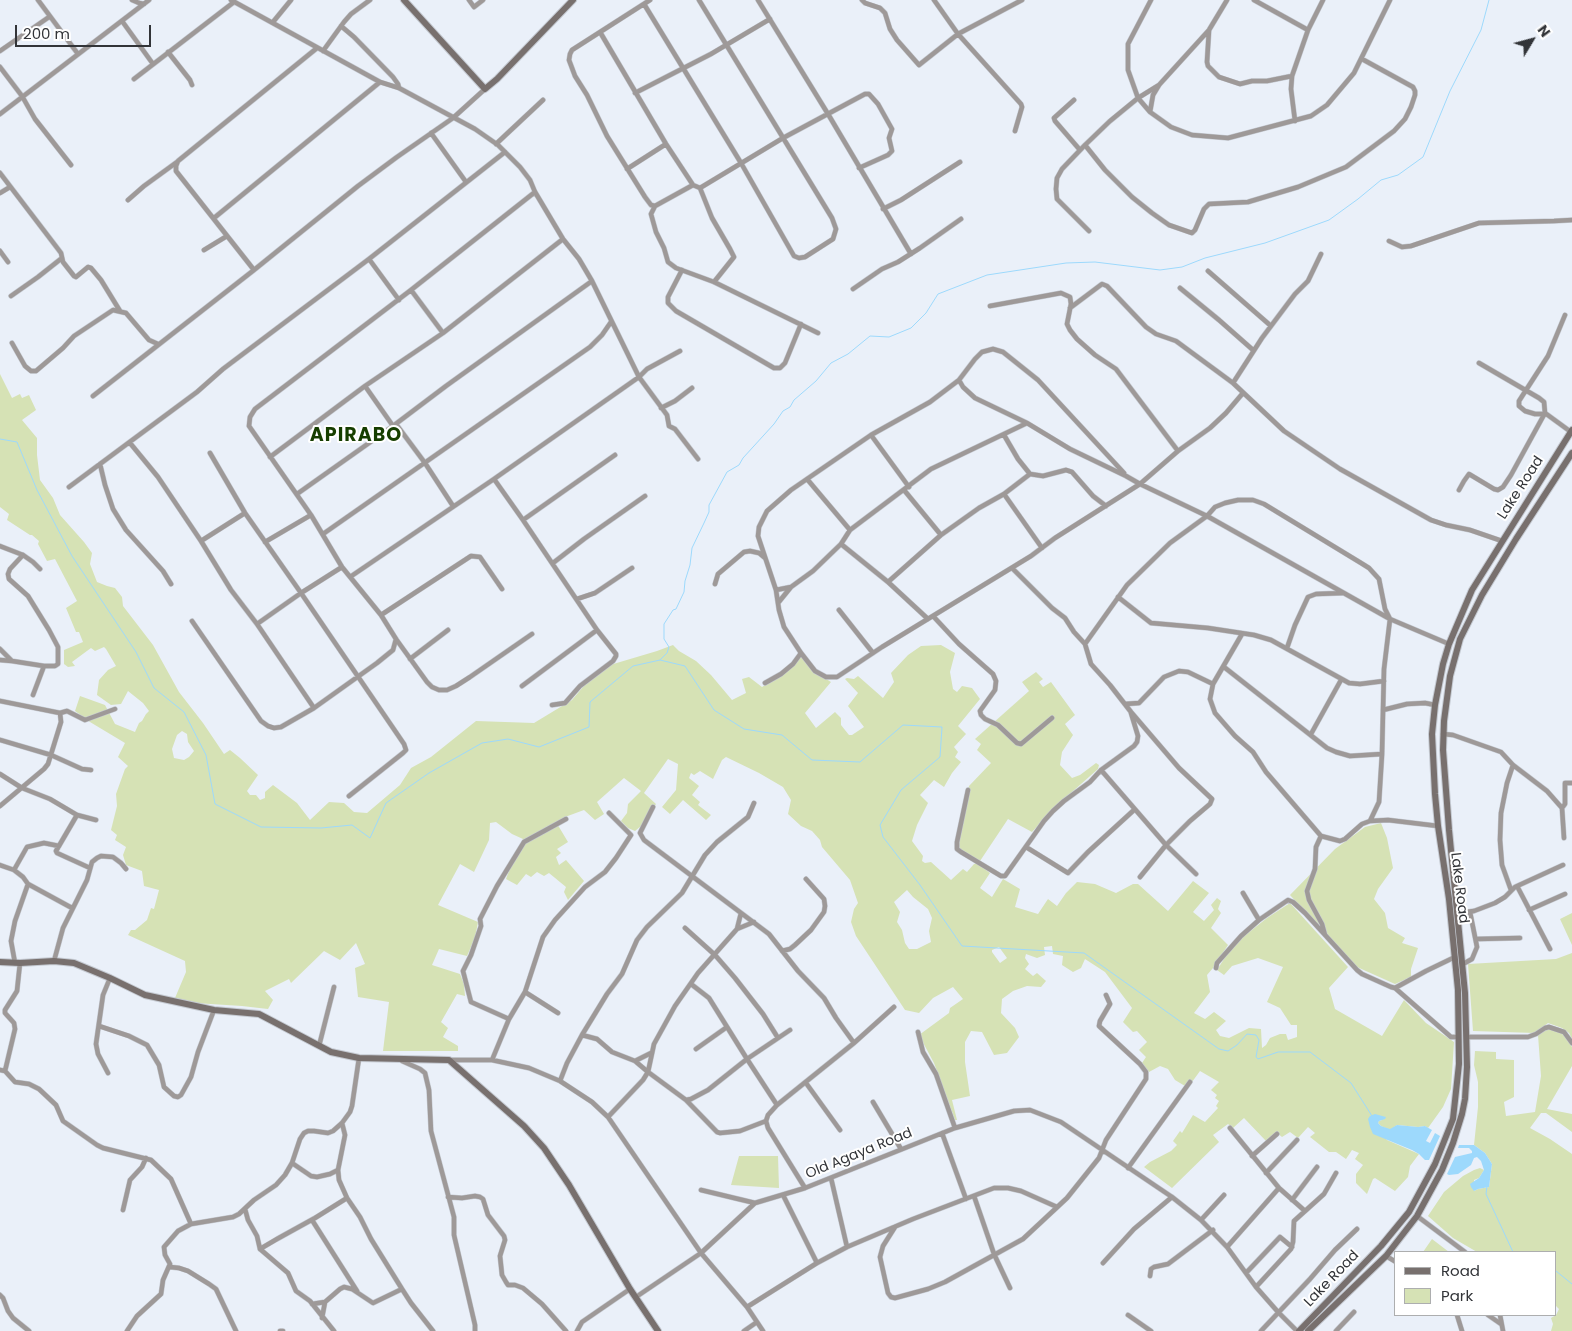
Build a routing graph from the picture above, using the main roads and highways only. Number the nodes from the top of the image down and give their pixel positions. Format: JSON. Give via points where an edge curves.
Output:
{"nodes":[{"id":1,"x":404,"y":0,"type":"edge"},
{"id":2,"x":573,"y":0,"type":"edge"},
{"id":3,"x":1572,"y":431,"type":"edge"},
{"id":4,"x":1572,"y":453,"type":"edge"},
{"id":5,"x":0,"y":962,"type":"edge"},
{"id":6,"x":658,"y":1331,"type":"edge"},
{"id":7,"x":1298,"y":1331,"type":"edge"},
{"id":8,"x":1308,"y":1331,"type":"edge"}],
"edges":[{"from":1,"to":2,"type":"main road","via":[[485,89]]},
{"from":3,"to":7,"type":"main road","name":"Lake Road","via":[[1472,590],[1449,644],[1435,705],[1432,734],[1435,794],[1458,990],[1459,1064],[1453,1119],[1435,1164],[1410,1212]]},
{"from":4,"to":8,"type":"main road","name":"Lake Road","via":[[1493,576],[1460,639],[1450,676],[1443,734],[1449,830],[1466,993],[1465,1099],[1462,1114],[1442,1170],[1417,1216],[1386,1256]]},
{"from":5,"to":6,"type":"main road","via":[[74,963],[146,995],[214,1010],[260,1014],[331,1052],[359,1058],[449,1060],[524,1126],[544,1148]]}]}
